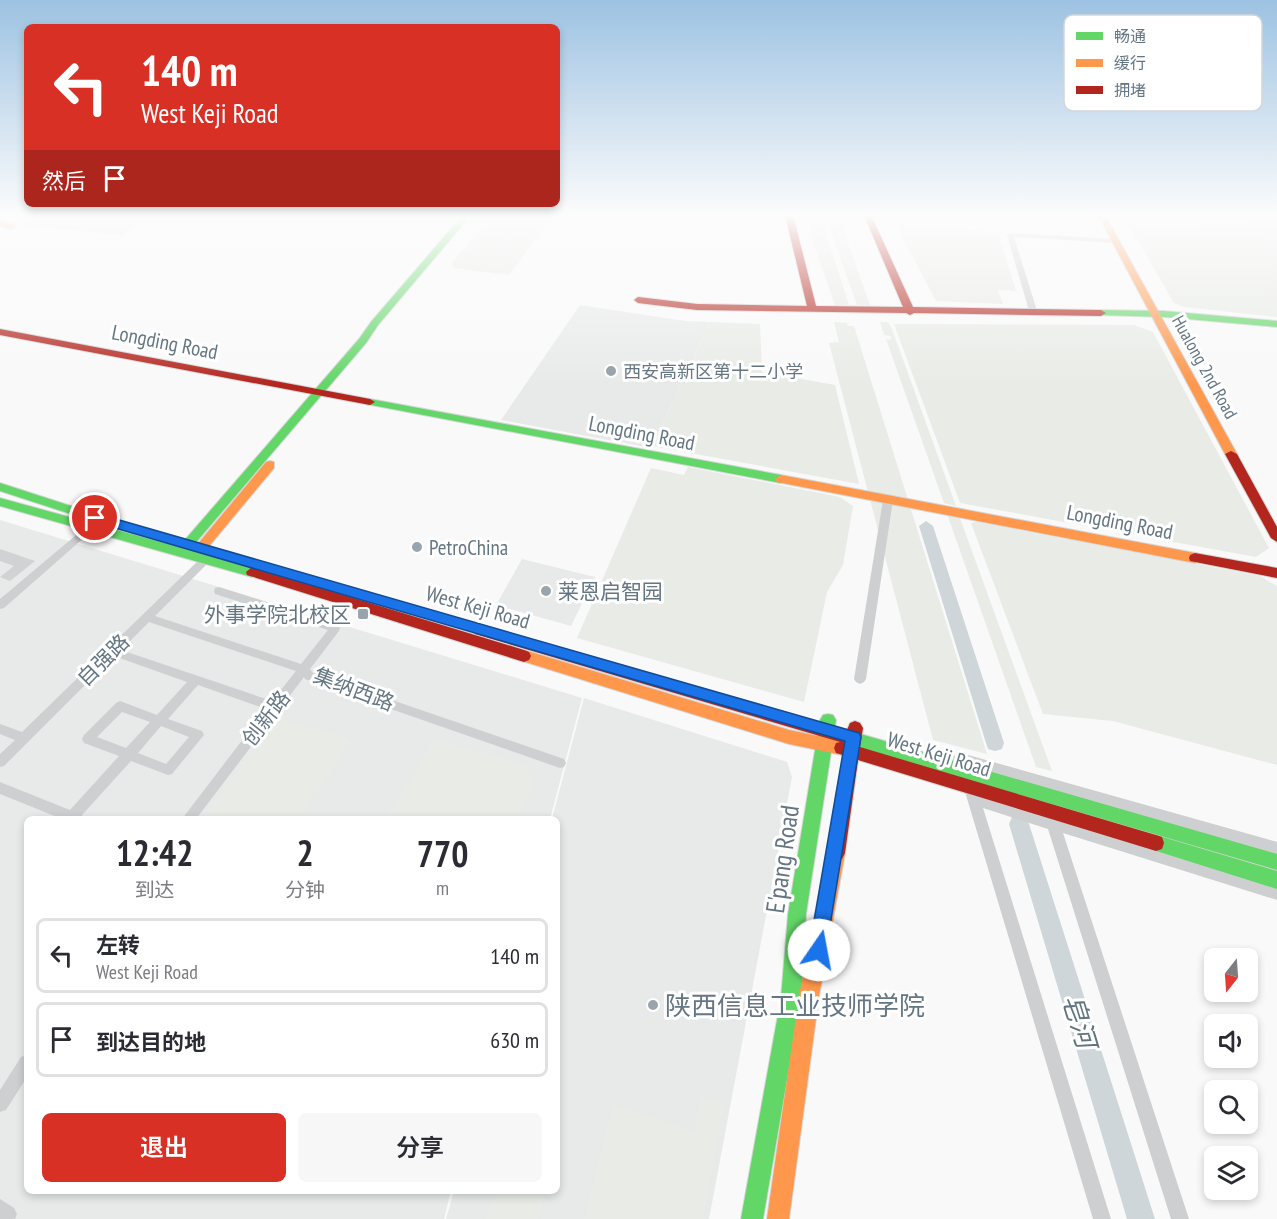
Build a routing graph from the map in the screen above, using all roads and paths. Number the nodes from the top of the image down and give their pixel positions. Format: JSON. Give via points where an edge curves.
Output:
{"nodes":[{"id":1,"x":420,"y":272,"type":"edge"},
{"id":2,"x":426,"y":272,"type":"edge"},
{"id":3,"x":803,"y":272,"type":"edge"},
{"id":4,"x":893,"y":272,"type":"edge"},
{"id":5,"x":1021,"y":272,"type":"edge"},
{"id":6,"x":1134,"y":272,"type":"edge"},
{"id":7,"x":1138,"y":272,"type":"edge"},
{"id":8,"x":638,"y":300,"type":"dead end"},
{"id":9,"x":812,"y":310,"type":"junction"},
{"id":10,"x":910,"y":312,"type":"junction"},
{"id":11,"x":1034,"y":314,"type":"junction"},
{"id":12,"x":1159,"y":314,"type":"junction"},
{"id":13,"x":1277,"y":324,"type":"edge"},
{"id":14,"x":0,"y":332,"type":"edge"},
{"id":15,"x":322,"y":394,"type":"junction"},
{"id":16,"x":0,"y":487,"type":"edge"},
{"id":17,"x":888,"y":500,"type":"junction"},
{"id":18,"x":0,"y":502,"type":"edge"},
{"id":19,"x":1277,"y":522,"type":"edge"},
{"id":20,"x":91,"y":527,"type":"junction"},
{"id":21,"x":1277,"y":538,"type":"edge"},
{"id":22,"x":199,"y":550,"type":"junction"},
{"id":23,"x":1277,"y":573,"type":"edge"},
{"id":24,"x":219,"y":591,"type":"dead end"},
{"id":25,"x":0,"y":605,"type":"edge"},
{"id":26,"x":147,"y":617,"type":"junction"},
{"id":27,"x":112,"y":651,"type":"junction"},
{"id":28,"x":304,"y":669,"type":"junction"},
{"id":29,"x":860,"y":679,"type":"dead end"},
{"id":30,"x":196,"y":680,"type":"junction"},
{"id":31,"x":274,"y":707,"type":"junction"},
{"id":32,"x":159,"y":720,"type":"junction"},
{"id":33,"x":0,"y":729,"type":"edge"},
{"id":34,"x":826,"y":730,"type":"junction"},
{"id":35,"x":24,"y":738,"type":"junction"},
{"id":36,"x":853,"y":738,"type":"junction"},
{"id":37,"x":128,"y":755,"type":"junction"},
{"id":38,"x":0,"y":762,"type":"edge"},
{"id":39,"x":560,"y":763,"type":"dead end"},
{"id":40,"x":944,"y":765,"type":"junction"},
{"id":41,"x":0,"y":788,"type":"edge"},
{"id":42,"x":972,"y":793,"type":"junction"},
{"id":43,"x":1048,"y":808,"type":"junction"},
{"id":44,"x":70,"y":816,"type":"edge"},
{"id":45,"x":77,"y":816,"type":"edge"},
{"id":46,"x":190,"y":816,"type":"edge"},
{"id":47,"x":1053,"y":824,"type":"junction"},
{"id":48,"x":1277,"y":848,"type":"edge"},
{"id":49,"x":1277,"y":862,"type":"edge"},
{"id":50,"x":1277,"y":880,"type":"edge"},
{"id":51,"x":1277,"y":894,"type":"edge"},
{"id":52,"x":24,"y":1068,"type":"edge"},
{"id":53,"x":0,"y":1104,"type":"edge"},
{"id":54,"x":752,"y":1219,"type":"edge"},
{"id":55,"x":778,"y":1219,"type":"edge"},
{"id":56,"x":1102,"y":1219,"type":"edge"},
{"id":57,"x":1180,"y":1219,"type":"edge"}],
"edges":[{"from":1,"to":15,"type":"street"},
{"from":2,"to":15,"type":"street"},
{"from":3,"to":9,"type":"street"},
{"from":4,"to":10,"type":"street"},
{"from":5,"to":11,"type":"street"},
{"from":6,"to":12,"type":"street","name":"Hualong 2nd Road"},
{"from":7,"to":12,"type":"street","name":"Hualong 2nd Road"},
{"from":8,"to":9,"type":"street","via":[[697,307]]},
{"from":9,"to":10,"type":"street"},
{"from":10,"to":11,"type":"street"},
{"from":11,"to":12,"type":"street"},
{"from":12,"to":13,"type":"street"},
{"from":12,"to":19,"type":"street","name":"Hualong 2nd Road"},
{"from":12,"to":21,"type":"street","name":"Hualong 2nd Road"},
{"from":14,"to":15,"type":"street","name":"Longding Road"},
{"from":15,"to":17,"type":"street","name":"Longding Road"},
{"from":15,"to":22,"type":"street"},
{"from":16,"to":22,"type":"street","name":"West Keji Road"},
{"from":17,"to":23,"type":"street","name":"Longding Road"},
{"from":17,"to":29,"type":"street"},
{"from":18,"to":20,"type":"street","name":"West Keji Road"},
{"from":20,"to":22,"type":"street","name":"West Keji Road"},
{"from":20,"to":25,"type":"street"},
{"from":22,"to":26,"type":"street","name":"自强路"},
{"from":22,"to":34,"type":"street","name":"West Keji Road"},
{"from":24,"to":28,"type":"street","name":"创新路","via":[[335,628]]},
{"from":26,"to":27,"type":"street","name":"自强路"},
{"from":26,"to":28,"type":"street","name":"集纳西路"},
{"from":27,"to":30,"type":"street"},
{"from":27,"to":35,"type":"street","name":"自强路"},
{"from":28,"to":31,"type":"street","name":"创新路"},
{"from":28,"to":39,"type":"street","name":"集纳西路","via":[[309,676]]},
{"from":30,"to":31,"type":"street"},
{"from":30,"to":32,"type":"street"},
{"from":31,"to":46,"type":"street","name":"创新路"},
{"from":32,"to":37,"type":"street"},
{"from":32,"to":37,"type":"street","via":[[198,735],[168,770]]},
{"from":32,"to":37,"type":"street","via":[[120,706],[88,740]]},
{"from":33,"to":35,"type":"street"},
{"from":34,"to":36,"type":"street","name":"West Keji Road"},
{"from":34,"to":54,"type":"street","name":"E'pang Road","via":[[797,914],[790,998]]},
{"from":35,"to":38,"type":"street","name":"自强路"},
{"from":36,"to":40,"type":"street","name":"West Keji Road"},
{"from":36,"to":42,"type":"street","name":"West Keji Road"},
{"from":36,"to":55,"type":"street","via":[[828,903],[809,996]]},
{"from":37,"to":45,"type":"street"},
{"from":40,"to":48,"type":"street","name":"West Keji Road","via":[[961,758]]},
{"from":40,"to":49,"type":"street","name":"West Keji Road"},
{"from":41,"to":44,"type":"street"},
{"from":42,"to":43,"type":"street","name":"West Keji Road"},
{"from":42,"to":47,"type":"street","name":"West Keji Road"},
{"from":42,"to":56,"type":"street"},
{"from":43,"to":47,"type":"street"},
{"from":43,"to":50,"type":"street","name":"West Keji Road"},
{"from":47,"to":51,"type":"street","name":"West Keji Road"},
{"from":47,"to":57,"type":"street"},
{"from":52,"to":53,"type":"street"}]}
